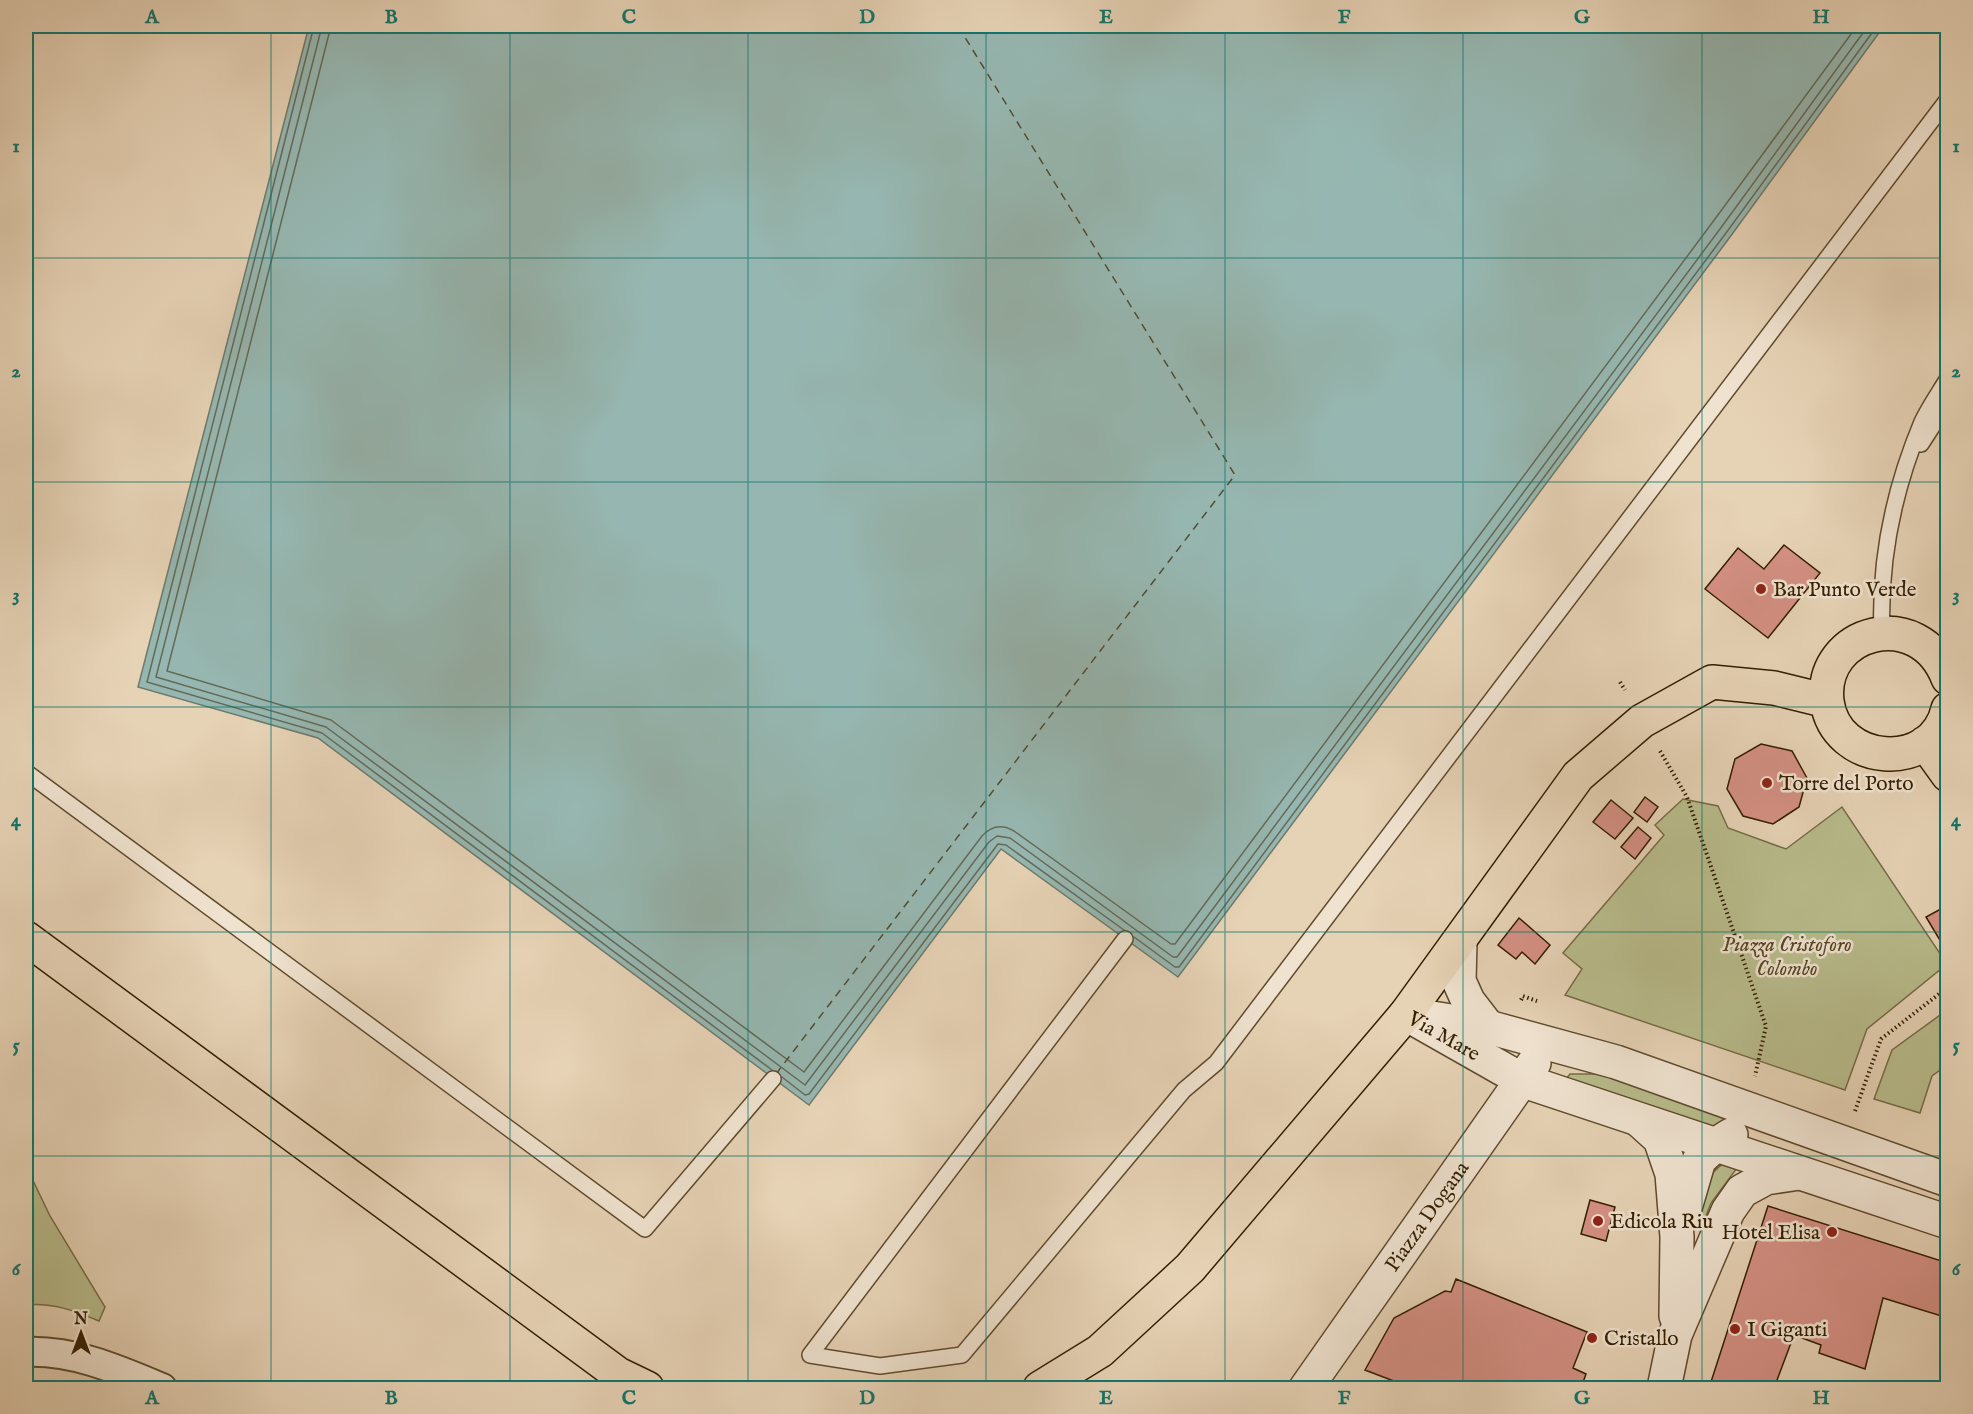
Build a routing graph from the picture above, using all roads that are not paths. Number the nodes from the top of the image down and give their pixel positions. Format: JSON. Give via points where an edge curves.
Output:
{"nodes":[{"id":1,"x":1947,"y":99,"type":"edge"},
{"id":2,"x":1947,"y":378,"type":"edge"},
{"id":3,"x":1947,"y":409,"type":"edge"},
{"id":4,"x":1906,"y":469,"type":"junction"},
{"id":5,"x":1882,"y":633,"type":"junction"},
{"id":6,"x":1947,"y":678,"type":"edge"},
{"id":7,"x":1827,"y":701,"type":"junction"},
{"id":8,"x":1947,"y":709,"type":"edge"},
{"id":9,"x":1925,"y":743,"type":"junction"},
{"id":10,"x":26,"y":772,"type":"edge"},
{"id":11,"x":1947,"y":775,"type":"edge"},
{"id":12,"x":26,"y":938,"type":"edge"},
{"id":13,"x":1125,"y":939,"type":"dead end"},
{"id":14,"x":1460,"y":942,"type":"junction"},
{"id":15,"x":1406,"y":1014,"type":"junction"},
{"id":16,"x":1488,"y":1027,"type":"junction"},
{"id":17,"x":1547,"y":1043,"type":"junction"},
{"id":18,"x":773,"y":1079,"type":"dead end"},
{"id":19,"x":1524,"y":1081,"type":"junction"},
{"id":20,"x":1639,"y":1120,"type":"junction"},
{"id":21,"x":1778,"y":1120,"type":"junction"},
{"id":22,"x":1715,"y":1145,"type":"junction"},
{"id":23,"x":1799,"y":1173,"type":"junction"},
{"id":24,"x":1947,"y":1180,"type":"edge"},
{"id":25,"x":1947,"y":1222,"type":"edge"},
{"id":26,"x":1677,"y":1237,"type":"junction"},
{"id":27,"x":1675,"y":1335,"type":"junction"},
{"id":28,"x":26,"y":1352,"type":"edge"},
{"id":29,"x":1315,"y":1386,"type":"edge"},
{"id":30,"x":162,"y":1389,"type":"edge"},
{"id":31,"x":647,"y":1389,"type":"edge"},
{"id":32,"x":1040,"y":1389,"type":"edge"},
{"id":33,"x":1664,"y":1389,"type":"edge"}],
"edges":[{"from":1,"to":13,"type":"lane","via":[[1216,1063],[1184,1090],[962,1355],[880,1366],[810,1355]]},
{"from":2,"to":4,"type":"lane","via":[[1923,421]]},
{"from":3,"to":4,"type":"lane"},
{"from":4,"to":5,"type":"lane","via":[[1887,535]]},
{"from":5,"to":6,"type":"main road","via":[[1900,633],[1917,639],[1942,663]]},
{"from":5,"to":7,"type":"main road","via":[[1866,636],[1840,656],[1827,685]]},
{"from":7,"to":9,"type":"main road","via":[[1842,734],[1856,746],[1891,755],[1909,752]]},
{"from":7,"to":14,"type":"main road","via":[[1774,688],[1712,682],[1642,721],[1578,776]]},
{"from":8,"to":9,"type":"main road","via":[[1938,731]]},
{"from":9,"to":11,"type":"main road"},
{"from":10,"to":18,"type":"lane","via":[[645,1229]]},
{"from":12,"to":31,"type":"main road","via":[[618,1374]]},
{"from":14,"to":15,"type":"main road"},
{"from":14,"to":16,"type":"street","via":[[1459,981]]},
{"from":15,"to":16,"type":"street","name":"Via Mare"},
{"from":15,"to":19,"type":"street","name":"Via Mare"},
{"from":15,"to":32,"type":"main road","via":[[1190,1268],[1100,1351]]},
{"from":16,"to":17,"type":"street","name":"Via Mare"},
{"from":17,"to":19,"type":"street","name":"Piazza Dogana"},
{"from":17,"to":21,"type":"street","name":"Via Mare","via":[[1616,1062]]},
{"from":19,"to":20,"type":"street","name":"Via Mare"},
{"from":19,"to":29,"type":"street","name":"Piazza Dogana"},
{"from":20,"to":22,"type":"street","name":"Via Mare"},
{"from":20,"to":26,"type":"street","via":[[1660,1139],[1672,1174]]},
{"from":21,"to":22,"type":"street","via":[[1743,1128]]},
{"from":21,"to":24,"type":"street","name":"Via Mare"},
{"from":22,"to":23,"type":"street","name":"Via Mare"},
{"from":22,"to":26,"type":"street","via":[[1699,1160]]},
{"from":23,"to":25,"type":"street","name":"Via Mare"},
{"from":23,"to":27,"type":"street","via":[[1766,1178],[1742,1191],[1724,1219]]},
{"from":26,"to":27,"type":"street"},
{"from":27,"to":33,"type":"street"},
{"from":28,"to":30,"type":"street","via":[[44,1351],[107,1365]]}]}
